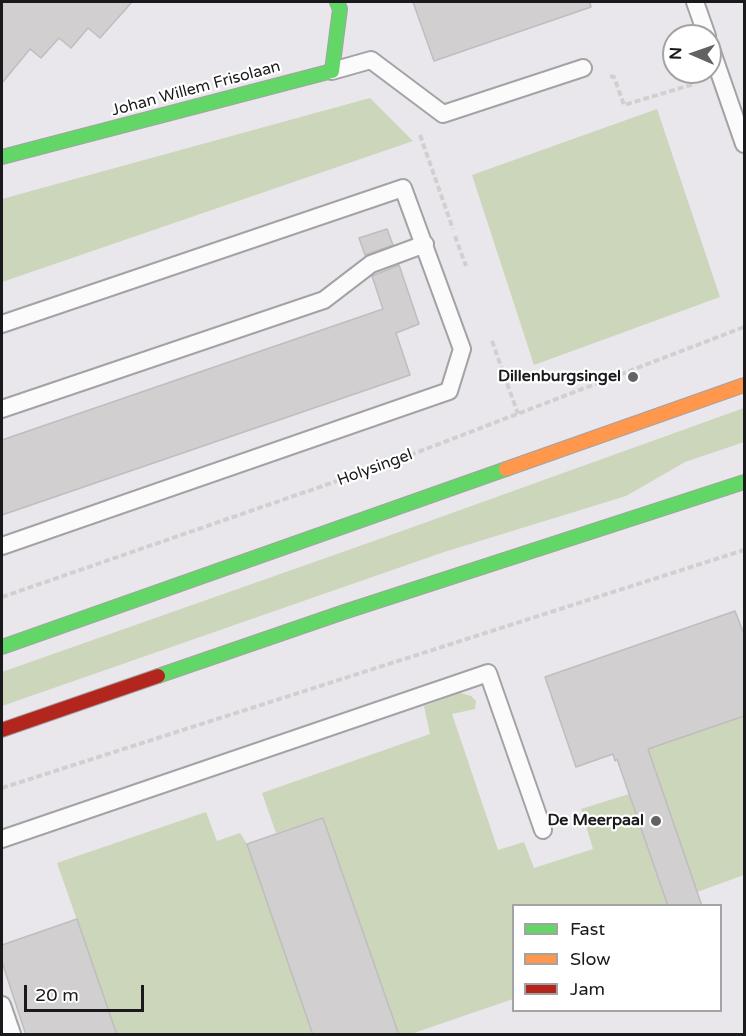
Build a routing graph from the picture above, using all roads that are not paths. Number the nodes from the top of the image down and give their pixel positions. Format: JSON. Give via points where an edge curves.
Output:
{"nodes":[{"id":1,"x":337,"y":2,"type":"edge"},
{"id":2,"x":695,"y":2,"type":"edge"},
{"id":3,"x":703,"y":24,"type":"edge"},
{"id":4,"x":583,"y":68,"type":"road end"},
{"id":5,"x":332,"y":71,"type":"junction"},
{"id":6,"x":722,"y":82,"type":"edge"},
{"id":7,"x":744,"y":144,"type":"edge"},
{"id":8,"x":2,"y":157,"type":"edge"},
{"id":9,"x":425,"y":244,"type":"junction"},
{"id":10,"x":2,"y":324,"type":"edge"},
{"id":11,"x":744,"y":385,"type":"edge"},
{"id":12,"x":2,"y":409,"type":"edge"},
{"id":13,"x":744,"y":482,"type":"edge"},
{"id":14,"x":2,"y":546,"type":"edge"},
{"id":15,"x":2,"y":647,"type":"edge"},
{"id":16,"x":2,"y":730,"type":"edge"},
{"id":17,"x":543,"y":830,"type":"dead end"},
{"id":18,"x":2,"y":839,"type":"edge"},
{"id":19,"x":2,"y":1005,"type":"edge"},
{"id":20,"x":12,"y":1035,"type":"edge"}],
"edges":[{"from":1,"to":5,"type":"street","via":[[340,9]]},
{"from":2,"to":3,"type":"lane"},
{"from":4,"to":5,"type":"lane","via":[[443,114],[371,60]]},
{"from":5,"to":8,"type":"street","name":"Johan Willem Frisolaan"},
{"from":6,"to":7,"type":"lane"},
{"from":9,"to":10,"type":"lane","via":[[403,188]]},
{"from":9,"to":12,"type":"lane","via":[[371,264],[324,300]]},
{"from":9,"to":14,"type":"lane","via":[[462,349],[449,391]]},
{"from":11,"to":15,"type":"street"},
{"from":13,"to":16,"type":"street","via":[[344,612]]},
{"from":17,"to":18,"type":"lane","via":[[488,673]]},
{"from":19,"to":20,"type":"lane"}]}
